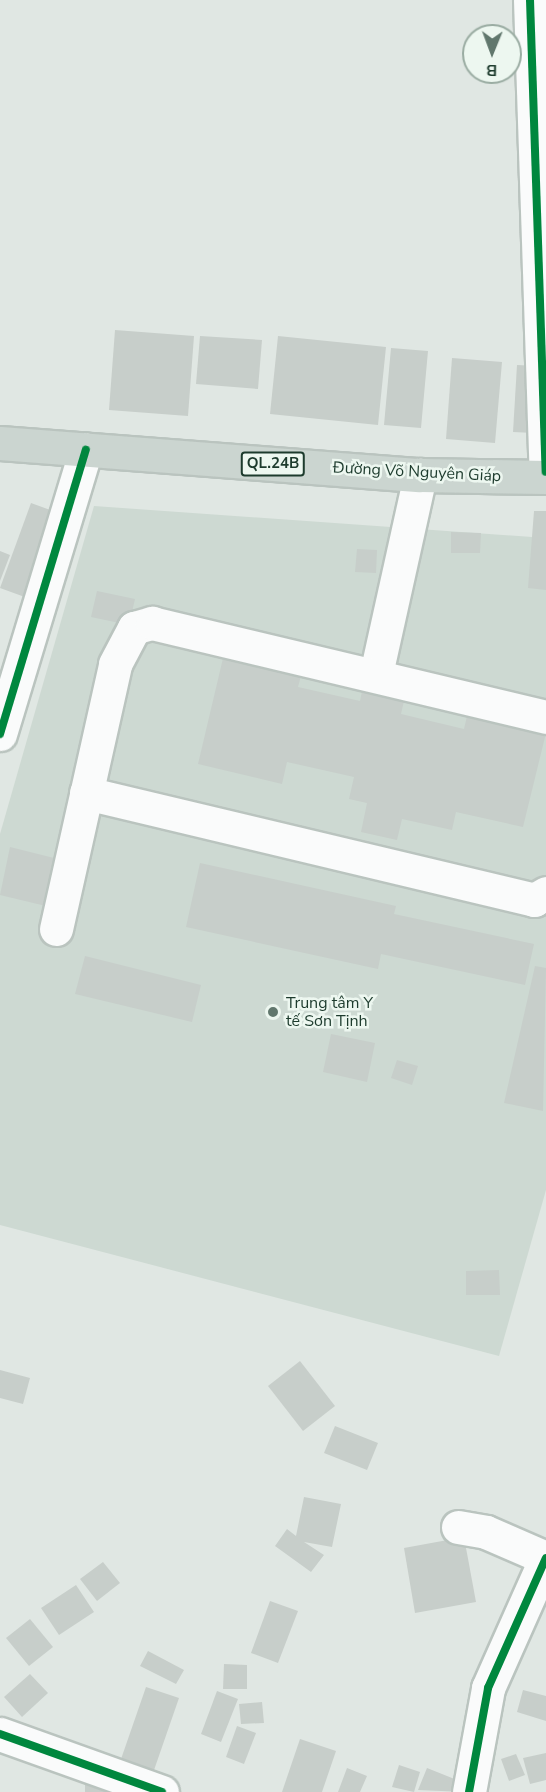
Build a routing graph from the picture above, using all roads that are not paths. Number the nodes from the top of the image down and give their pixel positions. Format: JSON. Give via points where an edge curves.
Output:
{"nodes":[{"id":1,"x":530,"y":0,"type":"edge"},
{"id":2,"x":0,"y":443,"type":"edge"},
{"id":3,"x":86,"y":450,"type":"junction"},
{"id":4,"x":546,"y":472,"type":"edge"},
{"id":5,"x":420,"y":475,"type":"junction"},
{"id":6,"x":546,"y":477,"type":"edge"},
{"id":7,"x":376,"y":674,"type":"junction"},
{"id":8,"x":546,"y":717,"type":"edge"},
{"id":9,"x":0,"y":734,"type":"edge"},
{"id":10,"x":86,"y":793,"type":"junction"},
{"id":11,"x":546,"y":893,"type":"edge"},
{"id":12,"x":56,"y":929,"type":"dead end"},
{"id":13,"x":458,"y":1527,"type":"dead end"},
{"id":14,"x":546,"y":1558,"type":"edge"},
{"id":15,"x":0,"y":1734,"type":"edge"},
{"id":16,"x":162,"y":1792,"type":"edge"},
{"id":17,"x":469,"y":1792,"type":"edge"}],
"edges":[{"from":1,"to":4,"type":"street"},
{"from":2,"to":3,"type":"main road","name":"Đường Võ Nguyên Giáp","number":"QL.24B"},
{"from":3,"to":5,"type":"main road","name":"Đường Võ Nguyên Giáp","number":"QL.24B"},
{"from":3,"to":9,"type":"street"},
{"from":5,"to":6,"type":"main road","name":"Đường Võ Nguyên Giáp","number":"QL.24B"},
{"from":5,"to":7,"type":"street"},
{"from":7,"to":8,"type":"street"},
{"from":7,"to":10,"type":"street","via":[[152,623],[134,628],[115,664]]},
{"from":10,"to":11,"type":"street","via":[[534,900]]},
{"from":10,"to":12,"type":"street"},
{"from":13,"to":14,"type":"street","via":[[486,1532]]},
{"from":14,"to":17,"type":"street","via":[[488,1688]]},
{"from":15,"to":16,"type":"street"}]}
